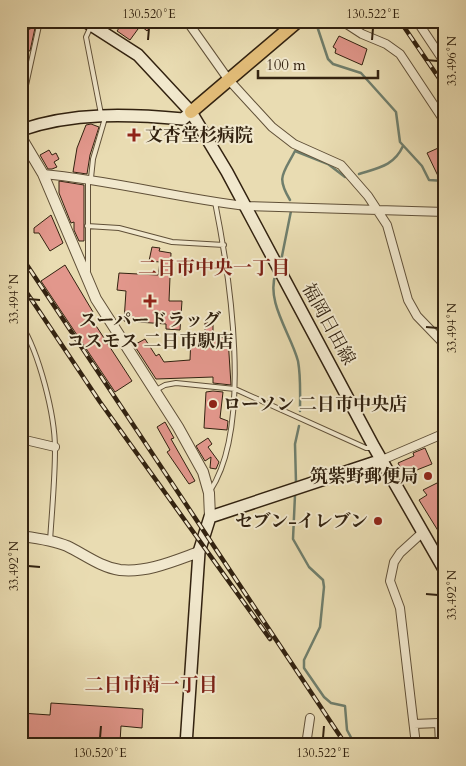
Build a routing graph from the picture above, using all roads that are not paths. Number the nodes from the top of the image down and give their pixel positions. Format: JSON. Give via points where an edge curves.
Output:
{"nodes":[{"id":1,"x":40,"y":21,"type":"edge"},
{"id":2,"x":187,"y":21,"type":"edge"},
{"id":3,"x":298,"y":21,"type":"edge"},
{"id":4,"x":418,"y":21,"type":"edge"},
{"id":5,"x":344,"y":22,"type":"edge"},
{"id":6,"x":88,"y":23,"type":"edge"},
{"id":7,"x":445,"y":63,"type":"edge"},
{"id":8,"x":228,"y":79,"type":"junction"},
{"id":9,"x":21,"y":89,"type":"edge"},
{"id":10,"x":191,"y":112,"type":"junction"},
{"id":11,"x":104,"y":116,"type":"junction"},
{"id":12,"x":445,"y":122,"type":"edge"},
{"id":13,"x":21,"y":130,"type":"edge"},
{"id":14,"x":21,"y":137,"type":"edge"},
{"id":15,"x":43,"y":174,"type":"junction"},
{"id":16,"x":90,"y":178,"type":"junction"},
{"id":17,"x":215,"y":202,"type":"junction"},
{"id":18,"x":245,"y":206,"type":"junction"},
{"id":19,"x":376,"y":208,"type":"junction"},
{"id":20,"x":445,"y":212,"type":"edge"},
{"id":21,"x":87,"y":226,"type":"junction"},
{"id":22,"x":224,"y":245,"type":"junction"},
{"id":23,"x":88,"y":282,"type":"junction"},
{"id":24,"x":21,"y":324,"type":"edge"},
{"id":25,"x":445,"y":345,"type":"edge"},
{"id":26,"x":234,"y":389,"type":"junction"},
{"id":27,"x":154,"y":391,"type":"junction"},
{"id":28,"x":445,"y":433,"type":"edge"},
{"id":29,"x":21,"y":439,"type":"edge"},
{"id":30,"x":55,"y":447,"type":"junction"},
{"id":31,"x":374,"y":447,"type":"junction"},
{"id":32,"x":382,"y":460,"type":"junction"},
{"id":33,"x":209,"y":493,"type":"junction"},
{"id":34,"x":210,"y":517,"type":"junction"},
{"id":35,"x":423,"y":532,"type":"junction"},
{"id":36,"x":21,"y":536,"type":"edge"},
{"id":37,"x":50,"y":541,"type":"junction"},
{"id":38,"x":199,"y":552,"type":"junction"},
{"id":39,"x":445,"y":571,"type":"edge"},
{"id":40,"x":310,"y":718,"type":"dead end"},
{"id":41,"x":414,"y":724,"type":"junction"},
{"id":42,"x":186,"y":745,"type":"edge"},
{"id":43,"x":306,"y":745,"type":"edge"},
{"id":44,"x":416,"y":745,"type":"edge"},
{"id":45,"x":440,"y":745,"type":"edge"}],
"edges":[{"from":1,"to":9,"type":"lane","via":[[26,85]]},
{"from":2,"to":8,"type":"street"},
{"from":3,"to":8,"type":"main road"},
{"from":4,"to":7,"type":"street"},
{"from":5,"to":12,"type":"street","via":[[400,54]]},
{"from":6,"to":10,"type":"main road","name":"福岡日田線","via":[[127,46],[149,64]]},
{"from":6,"to":11,"type":"lane","via":[[86,37]]},
{"from":8,"to":10,"type":"main road"},
{"from":8,"to":19,"type":"street","via":[[272,127],[294,144],[341,166]]},
{"from":10,"to":11,"type":"main road","via":[[183,119]]},
{"from":10,"to":18,"type":"main road","name":"福岡日田線"},
{"from":11,"to":13,"type":"main road","via":[[46,122]]},
{"from":11,"to":16,"type":"lane"},
{"from":14,"to":15,"type":"street"},
{"from":15,"to":16,"type":"street"},
{"from":15,"to":23,"type":"street"},
{"from":16,"to":17,"type":"street"},
{"from":16,"to":21,"type":"lane"},
{"from":17,"to":18,"type":"street"},
{"from":17,"to":22,"type":"lane"},
{"from":18,"to":19,"type":"street"},
{"from":18,"to":31,"type":"main road","name":"福岡日田線"},
{"from":19,"to":20,"type":"street"},
{"from":19,"to":25,"type":"street","via":[[387,225],[408,300],[417,316]]},
{"from":21,"to":22,"type":"lane","via":[[118,228],[172,242]]},
{"from":21,"to":23,"type":"lane"},
{"from":22,"to":26,"type":"lane","via":[[233,318]]},
{"from":23,"to":27,"type":"street"},
{"from":24,"to":30,"type":"lane","via":[[36,351]]},
{"from":26,"to":27,"type":"lane","via":[[176,383]]},
{"from":26,"to":31,"type":"lane","via":[[366,448]]},
{"from":26,"to":33,"type":"lane","via":[[226,456]]},
{"from":27,"to":33,"type":"street","via":[[196,459]]},
{"from":28,"to":32,"type":"street"},
{"from":29,"to":30,"type":"street"},
{"from":30,"to":37,"type":"lane"},
{"from":31,"to":32,"type":"main road","name":"福岡日田線"},
{"from":32,"to":34,"type":"main road"},
{"from":32,"to":35,"type":"main road","name":"福岡日田線"},
{"from":33,"to":34,"type":"street"},
{"from":34,"to":38,"type":"main road"},
{"from":35,"to":39,"type":"main road","name":"福岡日田線"},
{"from":35,"to":41,"type":"street","via":[[400,552],[390,581],[400,608]]},
{"from":36,"to":37,"type":"street"},
{"from":37,"to":38,"type":"street","via":[[119,570],[150,568]]},
{"from":38,"to":42,"type":"main road"},
{"from":40,"to":43,"type":"street"},
{"from":41,"to":44,"type":"street"},
{"from":41,"to":45,"type":"street","via":[[439,723]]}]}
